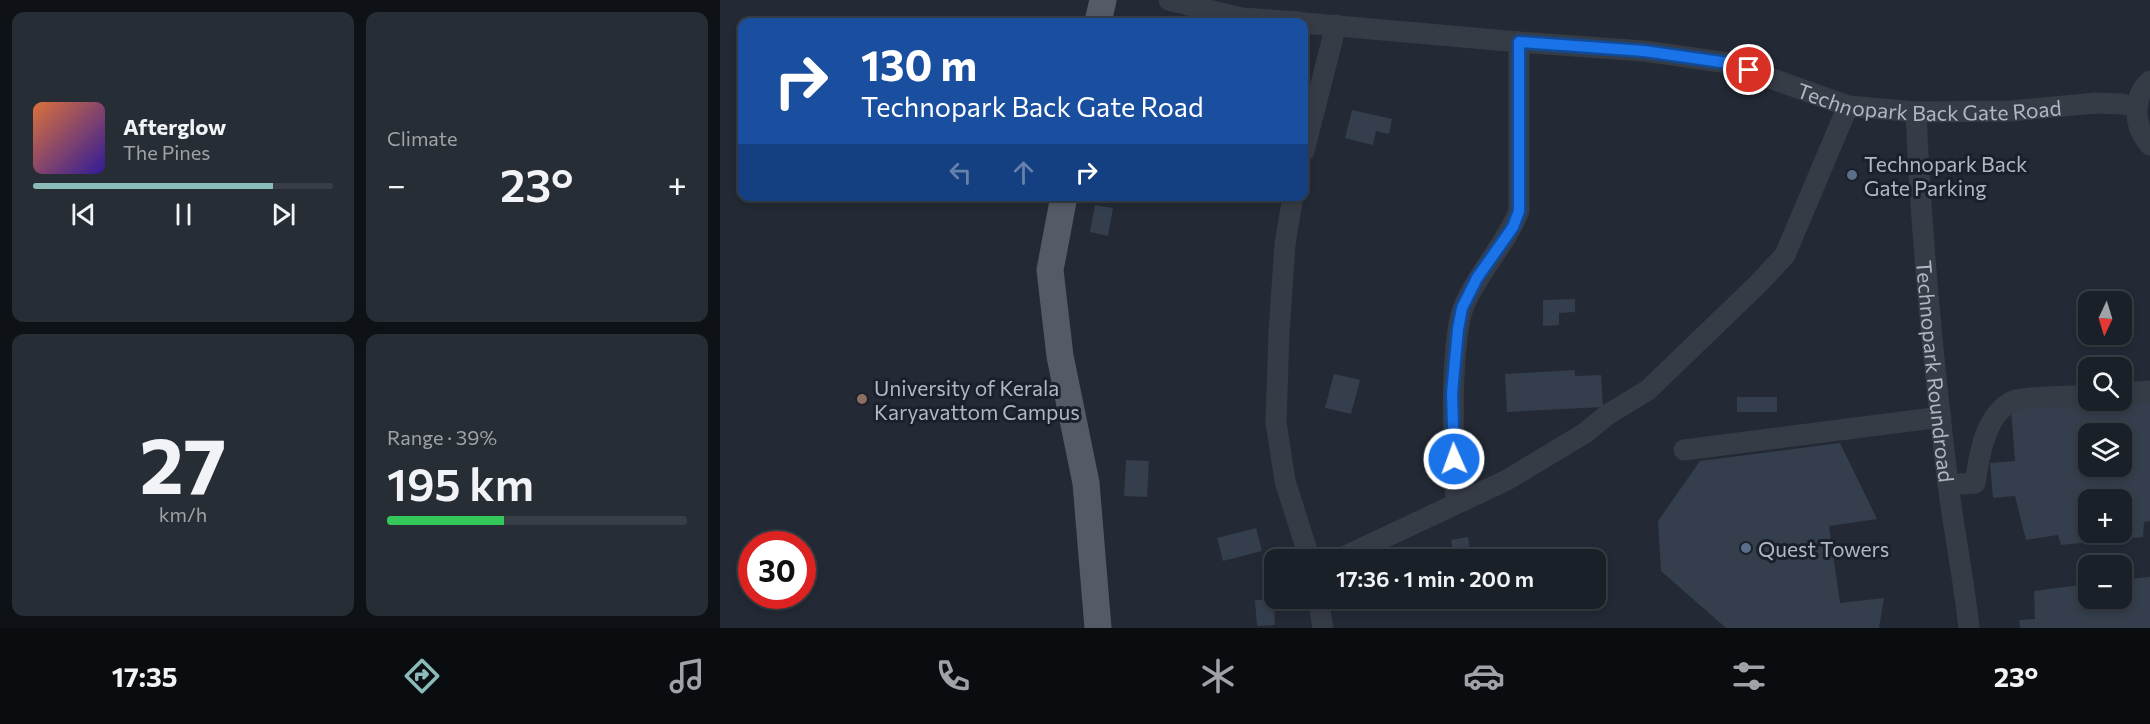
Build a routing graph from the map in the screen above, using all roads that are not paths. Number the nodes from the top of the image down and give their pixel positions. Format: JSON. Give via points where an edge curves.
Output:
{"nodes":[{"id":1,"x":1103,"y":0,"type":"edge"},
{"id":2,"x":1169,"y":0,"type":"edge"},
{"id":3,"x":1099,"y":18,"type":"edge"},
{"id":4,"x":1241,"y":18,"type":"edge"},
{"id":5,"x":1308,"y":23,"type":"edge"},
{"id":6,"x":1336,"y":25,"type":"junction"},
{"id":7,"x":1519,"y":42,"type":"junction"},
{"id":8,"x":2150,"y":81,"type":"edge"},
{"id":9,"x":1848,"y":106,"type":"junction"},
{"id":10,"x":2137,"y":107,"type":"junction"},
{"id":11,"x":1916,"y":112,"type":"junction"},
{"id":12,"x":1308,"y":135,"type":"edge"},
{"id":13,"x":2150,"y":145,"type":"edge"},
{"id":14,"x":1063,"y":201,"type":"edge"},
{"id":15,"x":1292,"y":201,"type":"edge"},
{"id":16,"x":2150,"y":391,"type":"edge"},
{"id":17,"x":2132,"y":392,"type":"edge"},
{"id":18,"x":2078,"y":396,"type":"edge"},
{"id":19,"x":1941,"y":417,"type":"junction"},
{"id":20,"x":1684,"y":450,"type":"dead end"},
{"id":21,"x":1948,"y":485,"type":"junction"},
{"id":22,"x":1456,"y":503,"type":"junction"},
{"id":23,"x":1306,"y":549,"type":"edge"},
{"id":24,"x":1360,"y":549,"type":"edge"},
{"id":25,"x":1320,"y":609,"type":"edge"},
{"id":26,"x":1098,"y":628,"type":"edge"},
{"id":27,"x":1323,"y":628,"type":"edge"},
{"id":28,"x":1969,"y":628,"type":"edge"}],
"edges":[{"from":1,"to":3,"type":"main road"},
{"from":2,"to":4,"type":"street"},
{"from":5,"to":6,"type":"street","name":"Technopark Back Gate Road"},
{"from":6,"to":7,"type":"street","name":"Technopark Back Gate Road"},
{"from":6,"to":12,"type":"street"},
{"from":7,"to":9,"type":"street","name":"Technopark Back Gate Road","via":[[1644,51],[1728,63]]},
{"from":7,"to":22,"type":"street","via":[[1519,211],[1462,308],[1452,393]]},
{"from":8,"to":10,"type":"street"},
{"from":9,"to":11,"type":"street","name":"Technopark Back Gate Road"},
{"from":9,"to":22,"type":"street","via":[[1785,255],[1759,283],[1648,390],[1507,480]]},
{"from":10,"to":11,"type":"street","name":"Technopark Back Gate Road","via":[[2096,103],[2011,111]]},
{"from":10,"to":13,"type":"street","via":[[2141,131]]},
{"from":11,"to":19,"type":"street","name":"Technopark Roundroad"},
{"from":14,"to":26,"type":"main road","via":[[1050,270],[1060,357],[1086,483]]},
{"from":15,"to":23,"type":"street","via":[[1285,244],[1276,422],[1285,482]]},
{"from":16,"to":17,"type":"street"},
{"from":18,"to":21,"type":"street","via":[[2015,400],[1990,425],[1980,450],[1975,483]]},
{"from":19,"to":20,"type":"street"},
{"from":19,"to":21,"type":"street","name":"Technopark Roundroad"},
{"from":21,"to":28,"type":"street","name":"Technopark Roundroad"},
{"from":22,"to":24,"type":"street"},
{"from":25,"to":27,"type":"street"}]}
